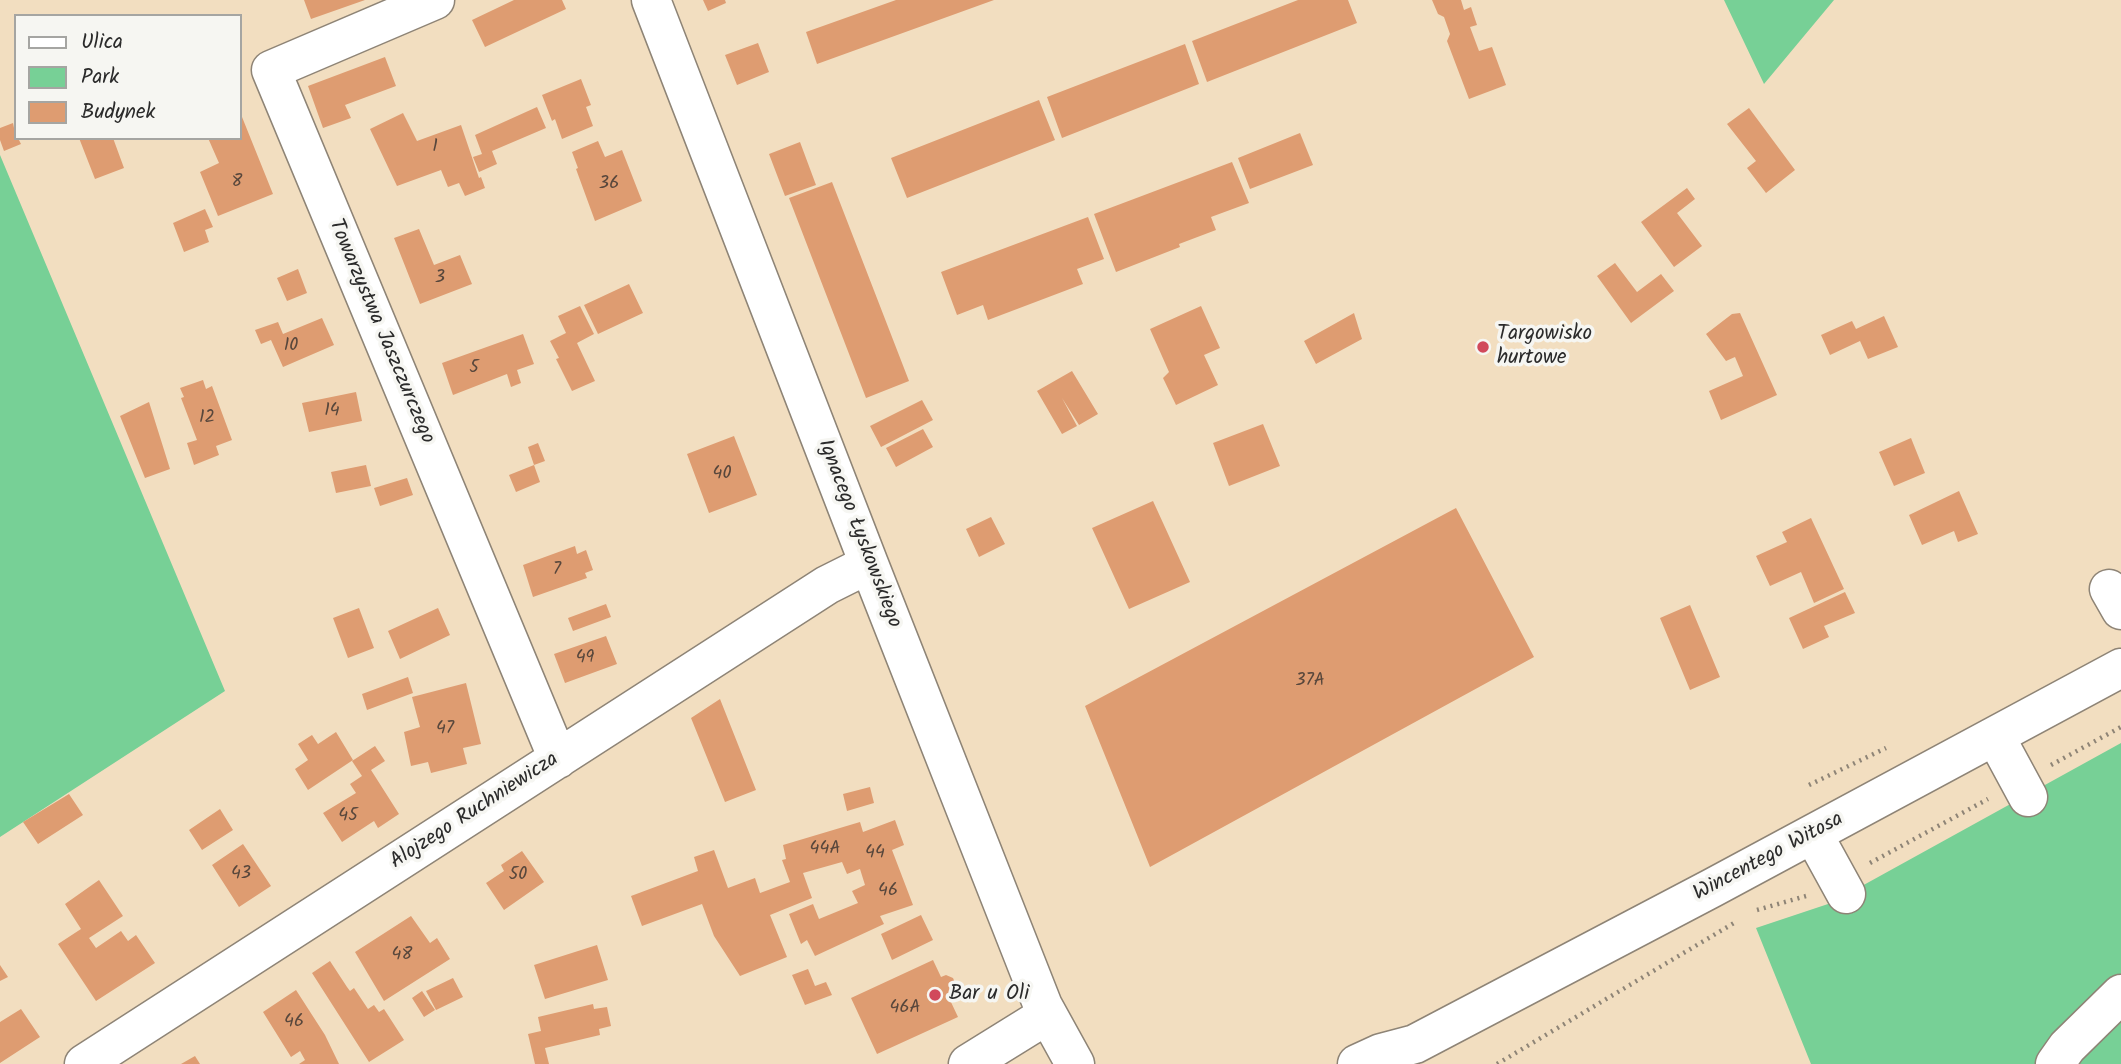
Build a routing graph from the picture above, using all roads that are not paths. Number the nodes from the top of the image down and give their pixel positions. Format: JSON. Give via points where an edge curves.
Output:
{"nodes":[{"id":1,"x":435,"y":0,"type":"edge"},
{"id":2,"x":651,"y":0,"type":"edge"},
{"id":3,"x":869,"y":564,"type":"junction"},
{"id":4,"x":2121,"y":668,"type":"edge"},
{"id":5,"x":1995,"y":736,"type":"junction"},
{"id":6,"x":558,"y":759,"type":"junction"},
{"id":7,"x":2028,"y":797,"type":"dead end"},
{"id":8,"x":1813,"y":834,"type":"junction"},
{"id":9,"x":1846,"y":894,"type":"dead end"},
{"id":10,"x":2121,"y":994,"type":"edge"},
{"id":11,"x":1047,"y":1015,"type":"junction"},
{"id":12,"x":1407,"y":1054,"type":"edge"},
{"id":13,"x":84,"y":1064,"type":"edge"},
{"id":14,"x":968,"y":1064,"type":"edge"},
{"id":15,"x":1075,"y":1064,"type":"edge"},
{"id":16,"x":1357,"y":1064,"type":"edge"},
{"id":17,"x":2055,"y":1064,"type":"edge"}],
"edges":[{"from":1,"to":6,"type":"street","name":"Towarzystwa Jaszczurczego","via":[[271,70]]},
{"from":2,"to":3,"type":"street","name":"Ignacego Łyskowskiego"},
{"from":3,"to":6,"type":"street","name":"Alojzego Ruchniewicza","via":[[827,584]]},
{"from":3,"to":11,"type":"street","name":"Ignacego Łyskowskiego"},
{"from":4,"to":5,"type":"street","name":"Wincentego Witosa"},
{"from":5,"to":7,"type":"street"},
{"from":5,"to":8,"type":"street","name":"Wincentego Witosa"},
{"from":6,"to":13,"type":"street","name":"Alojzego Ruchniewicza"},
{"from":8,"to":9,"type":"street"},
{"from":8,"to":12,"type":"street","name":"Wincentego Witosa"},
{"from":10,"to":17,"type":"street"},
{"from":11,"to":14,"type":"street"},
{"from":11,"to":15,"type":"street","name":"Ignacego Łyskowskiego"},
{"from":12,"to":16,"type":"street","name":"Wincentego Witosa","via":[[1381,1053]]}]}
